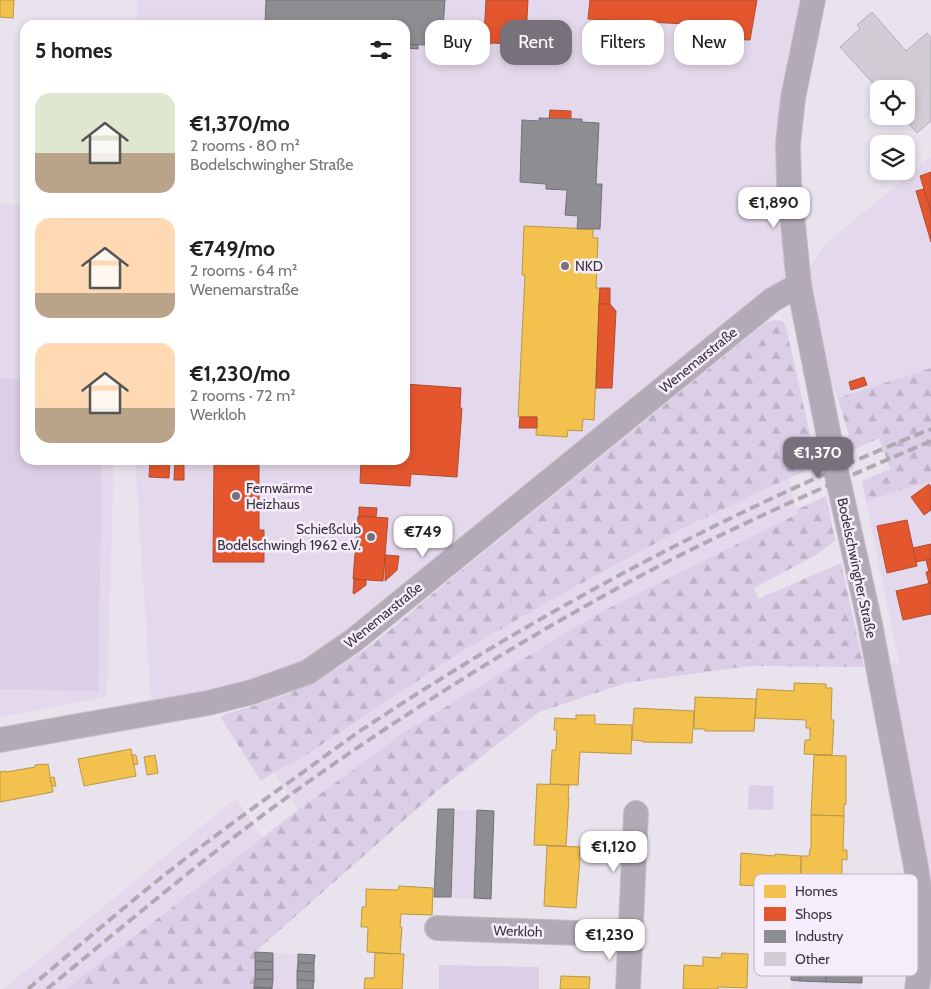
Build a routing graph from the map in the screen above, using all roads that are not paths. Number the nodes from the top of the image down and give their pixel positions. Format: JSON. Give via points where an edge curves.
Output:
{"nodes":[{"id":1,"x":813,"y":0,"type":"edge"},
{"id":2,"x":799,"y":285,"type":"junction"},
{"id":3,"x":0,"y":740,"type":"edge"},
{"id":4,"x":636,"y":813,"type":"dead end"},
{"id":5,"x":926,"y":908,"type":"edge"},
{"id":6,"x":437,"y":928,"type":"dead end"},
{"id":7,"x":630,"y":935,"type":"junction"},
{"id":8,"x":628,"y":989,"type":"edge"},
{"id":9,"x":918,"y":989,"type":"edge"}],
"edges":[{"from":1,"to":2,"type":"street","name":"Bodelschwingher Straße","via":[[793,98],[788,144]]},
{"from":2,"to":3,"type":"street","name":"Wenemarstraße","via":[[772,300],[354,640],[308,672],[252,692],[208,703]]},
{"from":2,"to":5,"type":"street","name":"Bodelschwingher Straße"},
{"from":4,"to":7,"type":"street"},
{"from":5,"to":9,"type":"street","name":"Bodelschwingher Straße"},
{"from":6,"to":7,"type":"street","name":"Werkloh"},
{"from":7,"to":8,"type":"street"}]}
